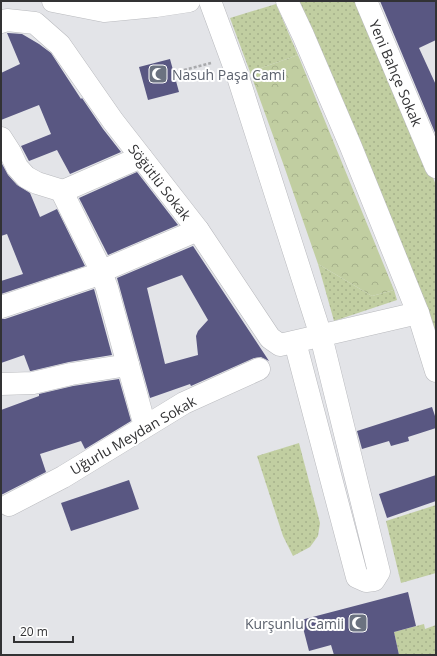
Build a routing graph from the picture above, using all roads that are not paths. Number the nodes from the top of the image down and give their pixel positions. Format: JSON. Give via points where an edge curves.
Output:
{"nodes":[{"id":1,"x":53,"y":1,"type":"edge"},
{"id":2,"x":188,"y":1,"type":"edge"},
{"id":3,"x":210,"y":1,"type":"edge"},
{"id":4,"x":287,"y":1,"type":"edge"},
{"id":5,"x":366,"y":1,"type":"edge"},
{"id":6,"x":1,"y":22,"type":"edge"},
{"id":7,"x":1,"y":138,"type":"edge"},
{"id":8,"x":141,"y":157,"type":"junction"},
{"id":9,"x":436,"y":167,"type":"edge"},
{"id":10,"x":63,"y":191,"type":"junction"},
{"id":11,"x":198,"y":230,"type":"junction"},
{"id":12,"x":102,"y":273,"type":"junction"},
{"id":13,"x":1,"y":307,"type":"edge"},
{"id":14,"x":418,"y":313,"type":"junction"},
{"id":15,"x":321,"y":336,"type":"junction"},
{"id":16,"x":288,"y":343,"type":"junction"},
{"id":17,"x":128,"y":365,"type":"junction"},
{"id":18,"x":259,"y":369,"type":"dead end"},
{"id":19,"x":436,"y":371,"type":"edge"},
{"id":20,"x":1,"y":384,"type":"edge"},
{"id":21,"x":145,"y":426,"type":"junction"},
{"id":22,"x":9,"y":505,"type":"dead end"}],
"edges":[{"from":1,"to":2,"type":"street","via":[[104,11]]},
{"from":3,"to":15,"type":"street","via":[[231,58]]},
{"from":4,"to":14,"type":"street","via":[[351,147]]},
{"from":5,"to":9,"type":"street","name":"Yeni Bahçe Sokak"},
{"from":6,"to":8,"type":"street","name":"Söğütlü Sokak","via":[[6,20],[35,23],[60,45]]},
{"from":7,"to":10,"type":"street","via":[[17,167],[26,177]]},
{"from":8,"to":10,"type":"street"},
{"from":8,"to":11,"type":"street","name":"Söğütlü Sokak"},
{"from":10,"to":12,"type":"street"},
{"from":11,"to":12,"type":"street"},
{"from":11,"to":16,"type":"street","name":"Söğütlü Sokak","via":[[270,338]]},
{"from":12,"to":13,"type":"street"},
{"from":12,"to":17,"type":"street"},
{"from":14,"to":15,"type":"street"},
{"from":14,"to":19,"type":"street"},
{"from":15,"to":16,"type":"street"},
{"from":15,"to":16,"type":"street","via":[[379,572],[374,580],[366,581],[357,577]]},
{"from":17,"to":20,"type":"street","via":[[33,383]]},
{"from":17,"to":21,"type":"street"},
{"from":18,"to":21,"type":"street","name":"Uğurlu Meydan Sokak","via":[[184,403]]},
{"from":21,"to":22,"type":"street","name":"Uğurlu Meydan Sokak","via":[[63,477]]}]}
